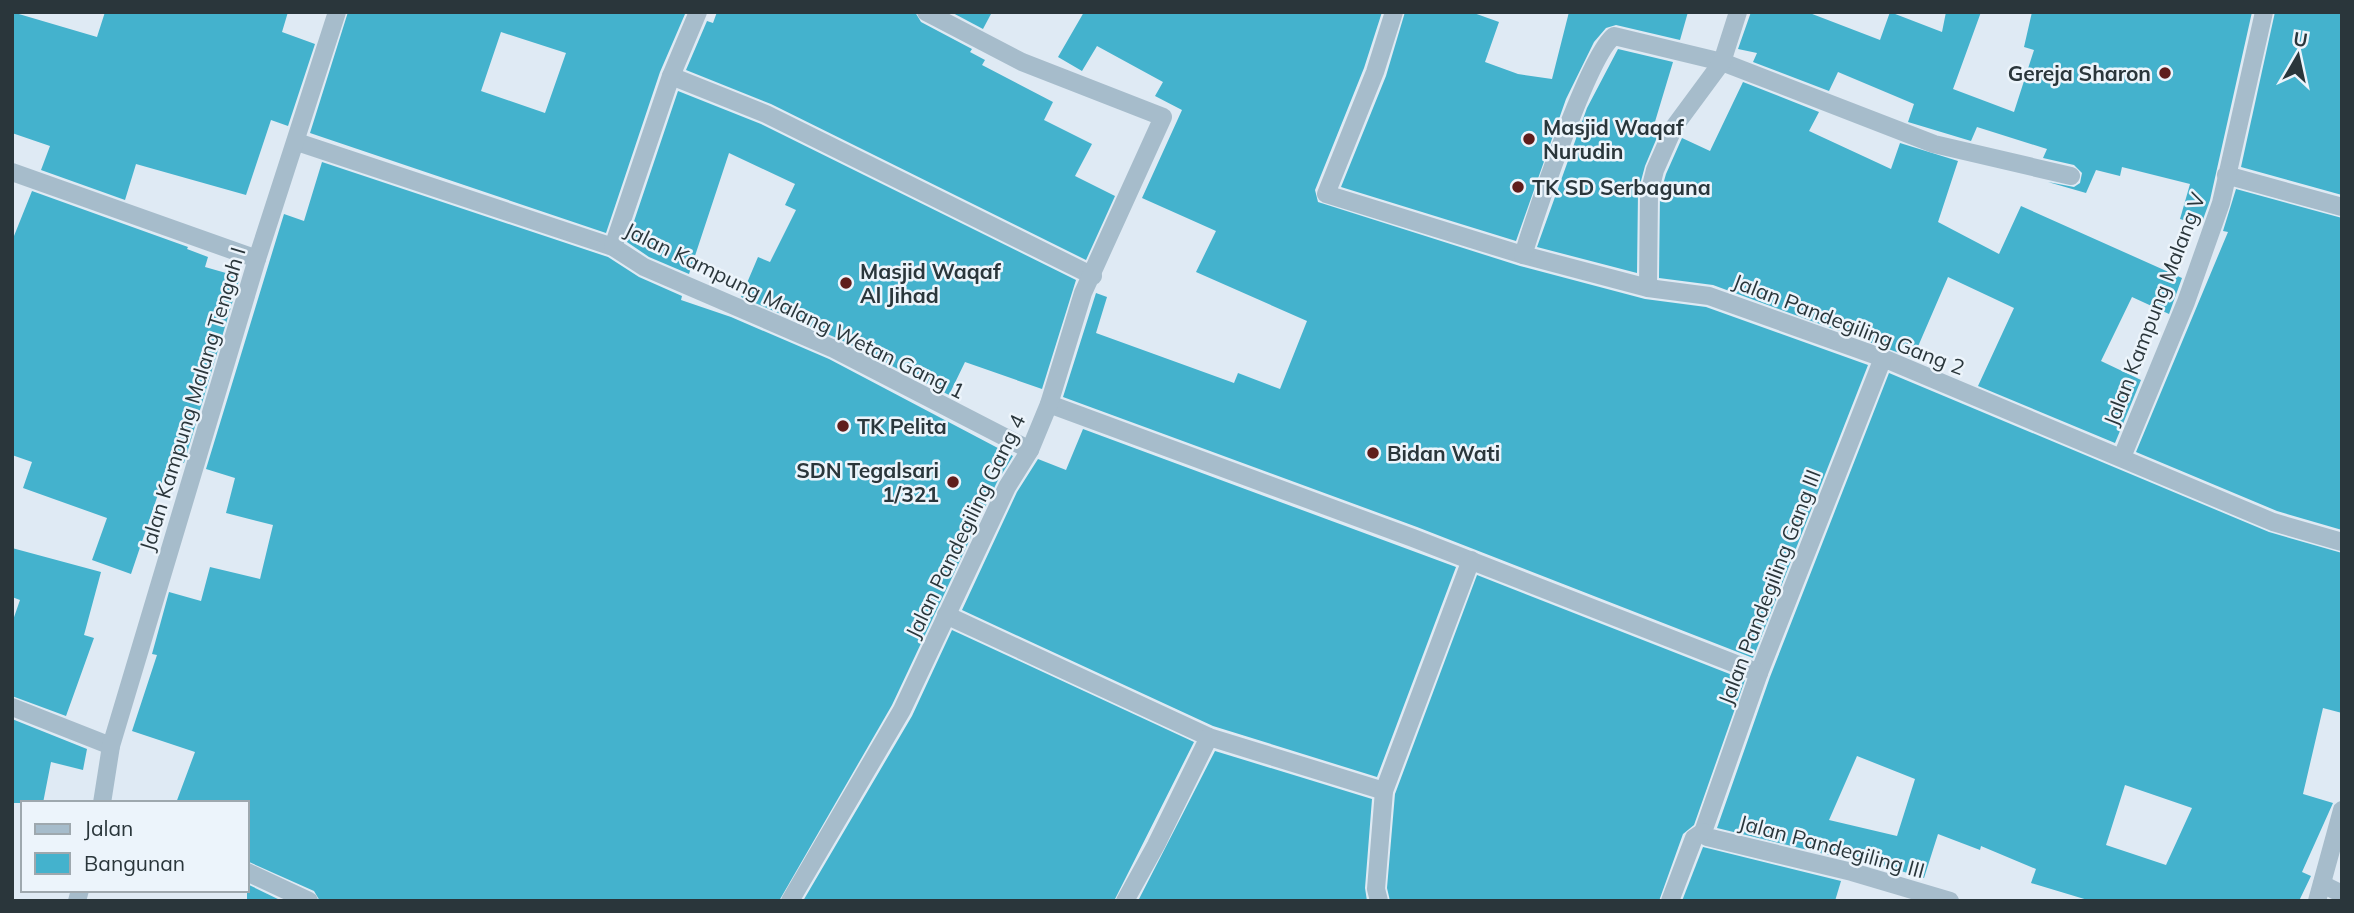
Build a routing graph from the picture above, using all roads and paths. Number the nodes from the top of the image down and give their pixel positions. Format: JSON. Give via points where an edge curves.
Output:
{"nodes":[{"id":1,"x":337,"y":12,"type":"edge"},
{"id":2,"x":698,"y":12,"type":"edge"},
{"id":3,"x":926,"y":12,"type":"edge"},
{"id":4,"x":1394,"y":12,"type":"edge"},
{"id":5,"x":1738,"y":12,"type":"edge"},
{"id":6,"x":2264,"y":12,"type":"edge"},
{"id":7,"x":1722,"y":62,"type":"junction"},
{"id":8,"x":671,"y":76,"type":"junction"},
{"id":9,"x":297,"y":142,"type":"junction"},
{"id":10,"x":12,"y":172,"type":"edge"},
{"id":11,"x":2226,"y":175,"type":"junction"},
{"id":12,"x":2071,"y":176,"type":"dead end"},
{"id":13,"x":2342,"y":207,"type":"edge"},
{"id":14,"x":613,"y":247,"type":"junction"},
{"id":15,"x":1523,"y":255,"type":"junction"},
{"id":16,"x":257,"y":259,"type":"junction"},
{"id":17,"x":1094,"y":276,"type":"junction"},
{"id":18,"x":1648,"y":288,"type":"junction"},
{"id":19,"x":1883,"y":358,"type":"junction"},
{"id":20,"x":1049,"y":404,"type":"junction"},
{"id":21,"x":1030,"y":450,"type":"junction"},
{"id":22,"x":2122,"y":457,"type":"junction"},
{"id":23,"x":2342,"y":542,"type":"edge"},
{"id":24,"x":1471,"y":560,"type":"junction"},
{"id":25,"x":946,"y":615,"type":"junction"},
{"id":26,"x":1759,"y":673,"type":"junction"},
{"id":27,"x":12,"y":707,"type":"edge"},
{"id":28,"x":1209,"y":737,"type":"junction"},
{"id":29,"x":111,"y":746,"type":"junction"},
{"id":30,"x":1384,"y":791,"type":"junction"},
{"id":31,"x":102,"y":801,"type":"edge"},
{"id":32,"x":2342,"y":810,"type":"edge"},
{"id":33,"x":1703,"y":833,"type":"junction"},
{"id":34,"x":248,"y":872,"type":"edge"},
{"id":35,"x":2319,"y":892,"type":"edge"},
{"id":36,"x":2342,"y":894,"type":"edge"},
{"id":37,"x":309,"y":901,"type":"edge"},
{"id":38,"x":790,"y":901,"type":"edge"},
{"id":39,"x":1125,"y":901,"type":"edge"},
{"id":40,"x":1380,"y":901,"type":"edge"},
{"id":41,"x":1670,"y":901,"type":"edge"},
{"id":42,"x":1950,"y":901,"type":"edge"}],
"edges":[{"from":1,"to":9,"type":"street","name":"Jalan Kampung Malang Tengah I"},
{"from":2,"to":8,"type":"street"},
{"from":3,"to":17,"type":"street","name":"Jalan Pandegiling Gang 4","via":[[1022,62],[1163,117]]},
{"from":4,"to":15,"type":"street","name":"Jalan Pandegiling Gang 2","via":[[1326,194]]},
{"from":5,"to":7,"type":"street"},
{"from":6,"to":11,"type":"street","name":"Jalan Kampung Malang V"},
{"from":7,"to":12,"type":"street","via":[[1934,144]]},
{"from":7,"to":15,"type":"street","via":[[1620,35],[1609,39],[1546,184]]},
{"from":7,"to":18,"type":"street","via":[[1674,127],[1655,170],[1649,194]]},
{"from":8,"to":14,"type":"street"},
{"from":8,"to":17,"type":"street","via":[[766,114]]},
{"from":9,"to":14,"type":"street","name":"Jalan Kampung Malang Wetan Gang 1"},
{"from":9,"to":16,"type":"street","name":"Jalan Kampung Malang Tengah I"},
{"from":10,"to":16,"type":"street"},
{"from":11,"to":13,"type":"street"},
{"from":11,"to":22,"type":"street","name":"Jalan Kampung Malang V","via":[[2221,203],[2186,302]]},
{"from":14,"to":21,"type":"street","name":"Jalan Kampung Malang Wetan Gang 1","via":[[644,267],[834,349]]},
{"from":15,"to":18,"type":"street","name":"Jalan Pandegiling Gang 2"},
{"from":16,"to":29,"type":"street","name":"Jalan Kampung Malang Tengah I"},
{"from":17,"to":20,"type":"street","name":"Jalan Pandegiling Gang 4","via":[[1071,325]]},
{"from":18,"to":19,"type":"street","name":"Jalan Pandegiling Gang 2","via":[[1709,296]]},
{"from":19,"to":22,"type":"street","name":"Jalan Pandegiling Gang 2"},
{"from":19,"to":26,"type":"street","name":"Jalan Pandegiling Gang III"},
{"from":20,"to":21,"type":"street","name":"Jalan Pandegiling Gang 4"},
{"from":20,"to":24,"type":"street"},
{"from":21,"to":25,"type":"street","name":"Jalan Pandegiling Gang 4","via":[[1006,487]]},
{"from":22,"to":23,"type":"street","name":"Jalan Pandegiling Gang 2","via":[[2273,522]]},
{"from":24,"to":26,"type":"street"},
{"from":24,"to":30,"type":"street"},
{"from":25,"to":28,"type":"street"},
{"from":25,"to":38,"type":"street","name":"Jalan Pandegiling Gang 4","via":[[902,710]]},
{"from":26,"to":33,"type":"street","name":"Jalan Pandegiling Gang III"},
{"from":27,"to":29,"type":"street"},
{"from":28,"to":30,"type":"street"},
{"from":28,"to":39,"type":"street"},
{"from":29,"to":31,"type":"street","name":"Jalan Kampung Malang Tengah I"},
{"from":30,"to":40,"type":"street","via":[[1376,889]]},
{"from":32,"to":35,"type":"street"},
{"from":33,"to":41,"type":"street","name":"Jalan Pandegiling Gang III","via":[[1694,838]]},
{"from":33,"to":42,"type":"street","name":"Jalan Pandegiling III"},
{"from":34,"to":37,"type":"street"},
{"from":35,"to":36,"type":"street"}]}
